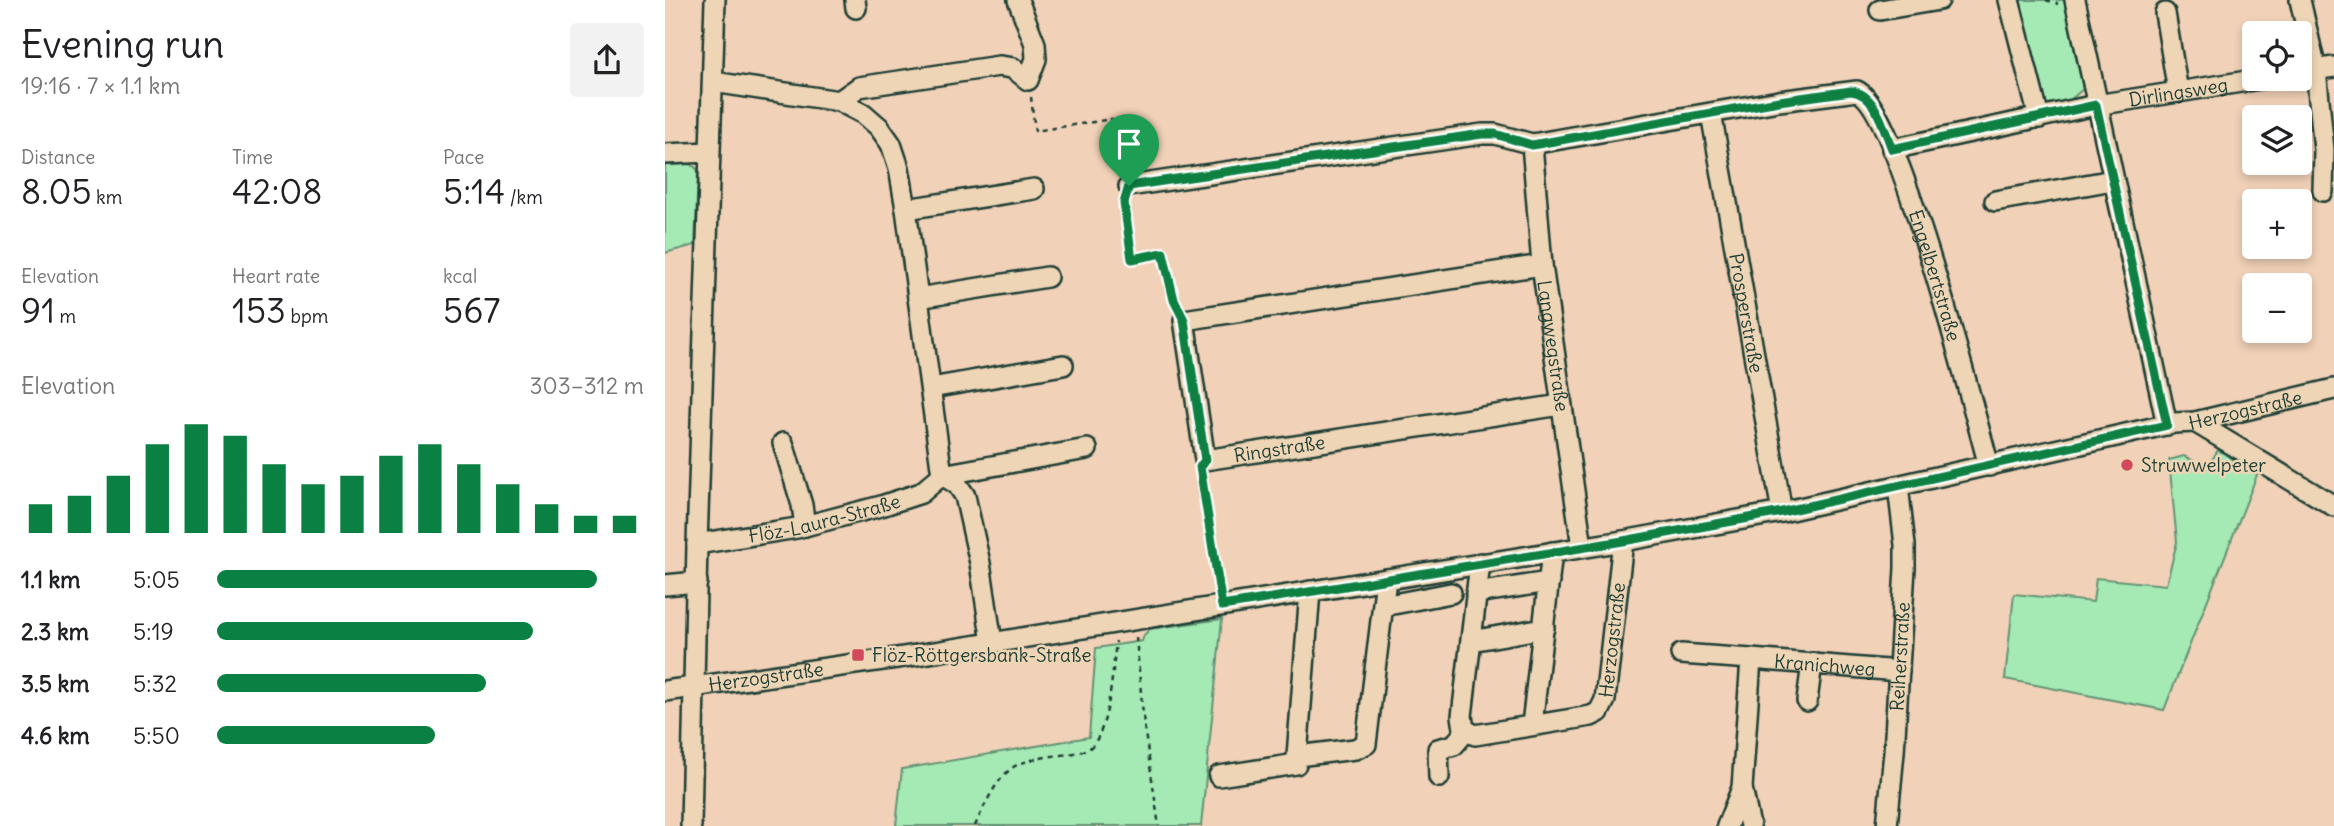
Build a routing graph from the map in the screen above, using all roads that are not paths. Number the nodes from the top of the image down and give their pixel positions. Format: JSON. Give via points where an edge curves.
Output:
{"nodes":[{"id":1,"x":715,"y":0,"type":"edge"},
{"id":2,"x":1018,"y":0,"type":"edge"},
{"id":3,"x":1939,"y":0,"type":"edge"},
{"id":4,"x":2009,"y":0,"type":"edge"},
{"id":5,"x":2075,"y":0,"type":"edge"},
{"id":6,"x":2300,"y":0,"type":"edge"},
{"id":7,"x":1880,"y":10,"type":"dead end"},
{"id":8,"x":2165,"y":13,"type":"dead end"},
{"id":9,"x":2316,"y":70,"type":"edge"},
{"id":10,"x":713,"y":82,"type":"junction"},
{"id":11,"x":2242,"y":82,"type":"edge"},
{"id":12,"x":2178,"y":92,"type":"junction"},
{"id":13,"x":839,"y":101,"type":"junction"},
{"id":14,"x":2096,"y":105,"type":"junction"},
{"id":15,"x":1711,"y":113,"type":"junction"},
{"id":16,"x":2039,"y":118,"type":"junction"},
{"id":17,"x":1532,"y":145,"type":"junction"},
{"id":18,"x":1892,"y":149,"type":"junction"},
{"id":19,"x":709,"y":152,"type":"junction"},
{"id":20,"x":665,"y":154,"type":"edge"},
{"id":21,"x":2113,"y":180,"type":"junction"},
{"id":22,"x":1129,"y":186,"type":"road end"},
{"id":23,"x":1034,"y":189,"type":"dead end"},
{"id":24,"x":2323,"y":191,"type":"dead end"},
{"id":25,"x":1995,"y":201,"type":"dead end"},
{"id":26,"x":906,"y":209,"type":"junction"},
{"id":27,"x":1542,"y":265,"type":"junction"},
{"id":28,"x":1047,"y":277,"type":"dead end"},
{"id":29,"x":918,"y":298,"type":"junction"},
{"id":30,"x":1063,"y":365,"type":"dead end"},
{"id":31,"x":931,"y":388,"type":"junction"},
{"id":32,"x":2334,"y":390,"type":"edge"},
{"id":33,"x":1561,"y":405,"type":"junction"},
{"id":34,"x":2195,"y":422,"type":"junction"},
{"id":35,"x":2167,"y":425,"type":"junction"},
{"id":36,"x":783,"y":443,"type":"dead end"},
{"id":37,"x":1087,"y":449,"type":"dead end"},
{"id":38,"x":1989,"y":466,"type":"junction"},
{"id":39,"x":942,"y":475,"type":"junction"},
{"id":40,"x":1898,"y":486,"type":"junction"},
{"id":41,"x":2334,"y":506,"type":"edge"},
{"id":42,"x":1782,"y":512,"type":"junction"},
{"id":43,"x":805,"y":526,"type":"junction"},
{"id":44,"x":1623,"y":541,"type":"junction"},
{"id":45,"x":697,"y":544,"type":"junction"},
{"id":46,"x":1582,"y":547,"type":"junction"},
{"id":47,"x":1552,"y":552,"type":"junction"},
{"id":48,"x":1480,"y":563,"type":"junction"},
{"id":49,"x":1386,"y":579,"type":"junction"},
{"id":50,"x":697,"y":582,"type":"junction"},
{"id":51,"x":1549,"y":582,"type":"junction"},
{"id":52,"x":665,"y":585,"type":"edge"},
{"id":53,"x":1310,"y":591,"type":"junction"},
{"id":54,"x":1451,"y":593,"type":"dead end"},
{"id":55,"x":1476,"y":593,"type":"junction"},
{"id":56,"x":1383,"y":606,"type":"junction"},
{"id":57,"x":1543,"y":628,"type":"junction"},
{"id":58,"x":1471,"y":641,"type":"junction"},
{"id":59,"x":992,"y":643,"type":"junction"},
{"id":60,"x":1681,"y":654,"type":"dead end"},
{"id":61,"x":1751,"y":659,"type":"junction"},
{"id":62,"x":1812,"y":663,"type":"junction"},
{"id":63,"x":1899,"y":671,"type":"junction"},
{"id":64,"x":693,"y":688,"type":"junction"},
{"id":65,"x":665,"y":691,"type":"edge"},
{"id":66,"x":1807,"y":701,"type":"dead end"},
{"id":67,"x":1532,"y":726,"type":"junction"},
{"id":68,"x":1466,"y":731,"type":"junction"},
{"id":69,"x":1297,"y":756,"type":"junction"},
{"id":70,"x":1219,"y":776,"type":"dead end"},
{"id":71,"x":1439,"y":777,"type":"dead end"},
{"id":72,"x":1742,"y":788,"type":"junction"},
{"id":73,"x":691,"y":826,"type":"edge"},
{"id":74,"x":1727,"y":826,"type":"edge"},
{"id":75,"x":1750,"y":826,"type":"edge"},
{"id":76,"x":1887,"y":826,"type":"edge"}],
"edges":[{"from":1,"to":10,"type":"street"},
{"from":2,"to":13,"type":"street","via":[[1035,44],[1036,59],[1028,80],[1013,68],[999,66],[859,87]]},
{"from":3,"to":7,"type":"street"},
{"from":4,"to":16,"type":"street"},
{"from":5,"to":14,"type":"street"},
{"from":6,"to":9,"type":"street"},
{"from":8,"to":12,"type":"street"},
{"from":9,"to":24,"type":"street"},
{"from":10,"to":13,"type":"street"},
{"from":10,"to":19,"type":"street"},
{"from":11,"to":12,"type":"street","name":"Dirlingsweg"},
{"from":12,"to":14,"type":"street","name":"Dirlingsweg"},
{"from":13,"to":26,"type":"street","via":[[864,114],[886,135],[899,168]]},
{"from":14,"to":16,"type":"street","name":"Dirlingsweg"},
{"from":14,"to":21,"type":"street"},
{"from":15,"to":17,"type":"street"},
{"from":15,"to":18,"type":"street","name":"Engelbertstraße","via":[[1862,93]]},
{"from":15,"to":42,"type":"street","name":"Prosperstraße"},
{"from":16,"to":18,"type":"street","name":"Dirlingsweg"},
{"from":17,"to":22,"type":"street","via":[[1482,134]]},
{"from":17,"to":27,"type":"street","name":"Langwegstraße"},
{"from":18,"to":38,"type":"street","name":"Engelbertstraße","via":[[1950,320]]},
{"from":19,"to":20,"type":"street"},
{"from":19,"to":45,"type":"street"},
{"from":21,"to":25,"type":"street"},
{"from":21,"to":35,"type":"street"},
{"from":23,"to":26,"type":"street"},
{"from":26,"to":29,"type":"street"},
{"from":27,"to":33,"type":"street","name":"Langwegstraße"},
{"from":27,"to":33,"type":"street","name":"Ringstraße","via":[[1184,320],[1205,460]]},
{"from":28,"to":29,"type":"street"},
{"from":29,"to":31,"type":"street"},
{"from":30,"to":31,"type":"street"},
{"from":31,"to":39,"type":"street"},
{"from":32,"to":34,"type":"street","name":"Herzogstraße"},
{"from":33,"to":46,"type":"street","name":"Langwegstraße"},
{"from":34,"to":35,"type":"street","name":"Herzogstraße"},
{"from":34,"to":41,"type":"street"},
{"from":35,"to":38,"type":"street","name":"Herzogstraße"},
{"from":36,"to":43,"type":"street"},
{"from":37,"to":39,"type":"street","name":"Flöz-Laura-Straße"},
{"from":38,"to":40,"type":"street","name":"Herzogstraße"},
{"from":39,"to":43,"type":"street","name":"Flöz-Laura-Straße","via":[[911,497]]},
{"from":39,"to":59,"type":"street","via":[[965,496]]},
{"from":40,"to":42,"type":"street","name":"Herzogstraße"},
{"from":40,"to":63,"type":"street","name":"Reiherstraße","via":[[1905,545]]},
{"from":42,"to":44,"type":"street","name":"Herzogstraße"},
{"from":43,"to":45,"type":"street","name":"Flöz-Laura-Straße"},
{"from":44,"to":46,"type":"street","name":"Herzogstraße"},
{"from":44,"to":67,"type":"street","name":"Herzogstraße","via":[[1603,706],[1591,716]]},
{"from":45,"to":50,"type":"street"},
{"from":46,"to":47,"type":"street","name":"Herzogstraße"},
{"from":47,"to":48,"type":"street","name":"Herzogstraße"},
{"from":47,"to":51,"type":"street"},
{"from":48,"to":49,"type":"street","name":"Herzogstraße"},
{"from":48,"to":55,"type":"street"},
{"from":49,"to":53,"type":"street","name":"Herzogstraße"},
{"from":49,"to":56,"type":"street"},
{"from":50,"to":52,"type":"street"},
{"from":50,"to":64,"type":"street"},
{"from":51,"to":55,"type":"street"},
{"from":51,"to":57,"type":"street"},
{"from":53,"to":59,"type":"street","name":"Herzogstraße"},
{"from":53,"to":69,"type":"street"},
{"from":54,"to":56,"type":"street"},
{"from":55,"to":58,"type":"street"},
{"from":56,"to":69,"type":"street","via":[[1366,744]]},
{"from":57,"to":58,"type":"street"},
{"from":57,"to":67,"type":"street"},
{"from":58,"to":68,"type":"street","via":[[1462,716]]},
{"from":59,"to":64,"type":"street","name":"Herzogstraße"},
{"from":60,"to":61,"type":"street","name":"Kranichweg"},
{"from":61,"to":62,"type":"street","name":"Kranichweg"},
{"from":61,"to":72,"type":"street","name":"Kranichweg"},
{"from":62,"to":63,"type":"street","name":"Kranichweg"},
{"from":62,"to":66,"type":"street"},
{"from":63,"to":76,"type":"street","name":"Reiherstraße"},
{"from":64,"to":65,"type":"street","name":"Herzogstraße"},
{"from":64,"to":73,"type":"street"},
{"from":67,"to":68,"type":"street","name":"Herzogstraße","via":[[1475,735]]},
{"from":68,"to":71,"type":"street","via":[[1454,745],[1438,749]]},
{"from":69,"to":70,"type":"street","via":[[1296,764]]},
{"from":72,"to":74,"type":"street","name":"Kranichweg"},
{"from":72,"to":75,"type":"street","name":"Kranichweg"}]}
